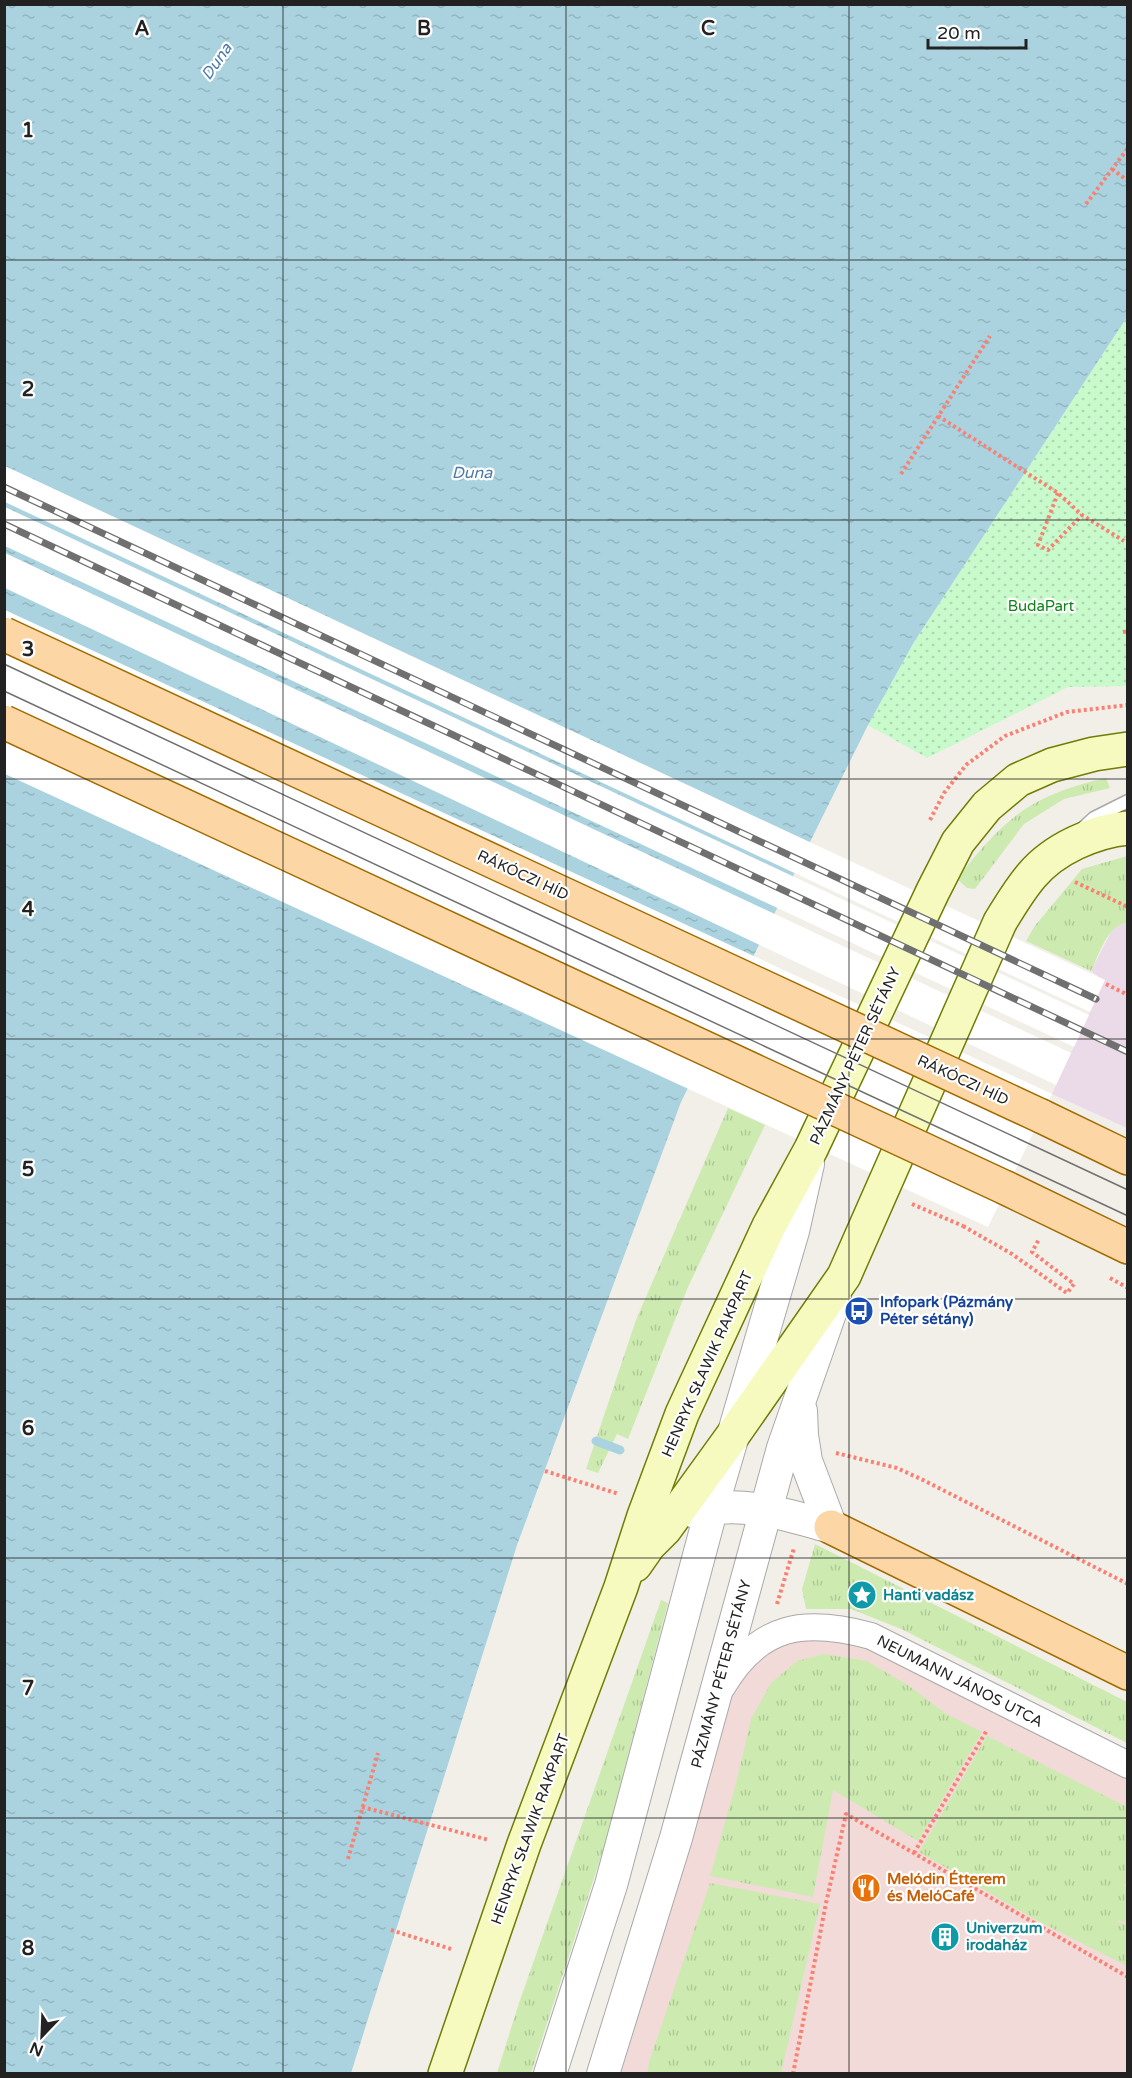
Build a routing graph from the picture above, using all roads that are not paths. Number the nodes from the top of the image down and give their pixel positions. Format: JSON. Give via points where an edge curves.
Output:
{"nodes":[{"id":1,"x":4,"y":634,"type":"edge"},
{"id":2,"x":4,"y":722,"type":"edge"},
{"id":3,"x":1128,"y":748,"type":"edge"},
{"id":4,"x":1128,"y":801,"type":"edge"},
{"id":5,"x":1128,"y":828,"type":"edge"},
{"id":6,"x":1051,"y":869,"type":"junction"},
{"id":7,"x":811,"y":1149,"type":"junction"},
{"id":8,"x":1128,"y":1158,"type":"edge"},
{"id":9,"x":1128,"y":1247,"type":"edge"},
{"id":10,"x":844,"y":1276,"type":"junction"},
{"id":11,"x":801,"y":1392,"type":"junction"},
{"id":12,"x":733,"y":1435,"type":"junction"},
{"id":13,"x":712,"y":1507,"type":"junction"},
{"id":14,"x":766,"y":1511,"type":"junction"},
{"id":15,"x":818,"y":1513,"type":"junction"},
{"id":16,"x":665,"y":1529,"type":"junction"},
{"id":17,"x":621,"y":1587,"type":"junction"},
{"id":18,"x":1128,"y":1673,"type":"edge"},
{"id":19,"x":711,"y":1706,"type":"junction"},
{"id":20,"x":1128,"y":1765,"type":"edge"},
{"id":21,"x":445,"y":2073,"type":"edge"},
{"id":22,"x":550,"y":2073,"type":"edge"},
{"id":23,"x":603,"y":2073,"type":"edge"}],
"edges":[{"from":1,"to":8,"type":"main road","name":"RÁKÓCZI HÍD","bridge":true},
{"from":2,"to":9,"type":"main road","bridge":true},
{"from":3,"to":7,"type":"main road","name":"PÁZMÁNY PÉTER SÉTÁNY","via":[[1052,765],[1018,780],[987,806],[958,842]]},
{"from":4,"to":6,"type":"lane","via":[[1094,818]]},
{"from":5,"to":6,"type":"main road","via":[[1087,838]]},
{"from":6,"to":10,"type":"main road","name":"PÁZMÁNY PÉTER SÉTÁNY","via":[[1017,893],[1000,922]]},
{"from":7,"to":12,"type":"street","name":"PÁZMÁNY PÉTER SÉTÁNY","via":[[793,1231]]},
{"from":7,"to":17,"type":"main road","name":"HENRYK SŁAWIK RAKPART","via":[[769,1226],[682,1414]]},
{"from":10,"to":11,"type":"street","name":"PÁZMÁNY PÉTER SÉTÁNY"},
{"from":10,"to":12,"type":"main road","name":"PÁZMÁNY PÉTER SÉTÁNY"},
{"from":11,"to":14,"type":"street","name":"PÁZMÁNY PÉTER SÉTÁNY"},
{"from":11,"to":15,"type":"street","via":[[804,1450]]},
{"from":12,"to":13,"type":"street","name":"PÁZMÁNY PÉTER SÉTÁNY"},
{"from":12,"to":16,"type":"main road","name":"HENRYK SŁAWIK RAKPART"},
{"from":13,"to":14,"type":"street","via":[[741,1506]]},
{"from":13,"to":16,"type":"street","via":[[689,1513]]},
{"from":13,"to":22,"type":"street","name":"PÁZMÁNY PÉTER SÉTÁNY","via":[[610,1885]]},
{"from":14,"to":15,"type":"street"},
{"from":14,"to":19,"type":"street","name":"PÁZMÁNY PÉTER SÉTÁNY"},
{"from":15,"to":18,"type":"main road"},
{"from":16,"to":17,"type":"main road","name":"HENRYK SŁAWIK RAKPART","via":[[649,1545]]},
{"from":17,"to":21,"type":"main road","name":"HENRYK SŁAWIK RAKPART","via":[[520,1854]]},
{"from":19,"to":20,"type":"street","name":"NEUMANN JÁNOS UTCA","via":[[732,1670],[768,1638],[782,1631],[814,1626],[845,1629],[871,1636]]},
{"from":19,"to":23,"type":"street","name":"PÁZMÁNY PÉTER SÉTÁNY","via":[[676,1838]]}]}
